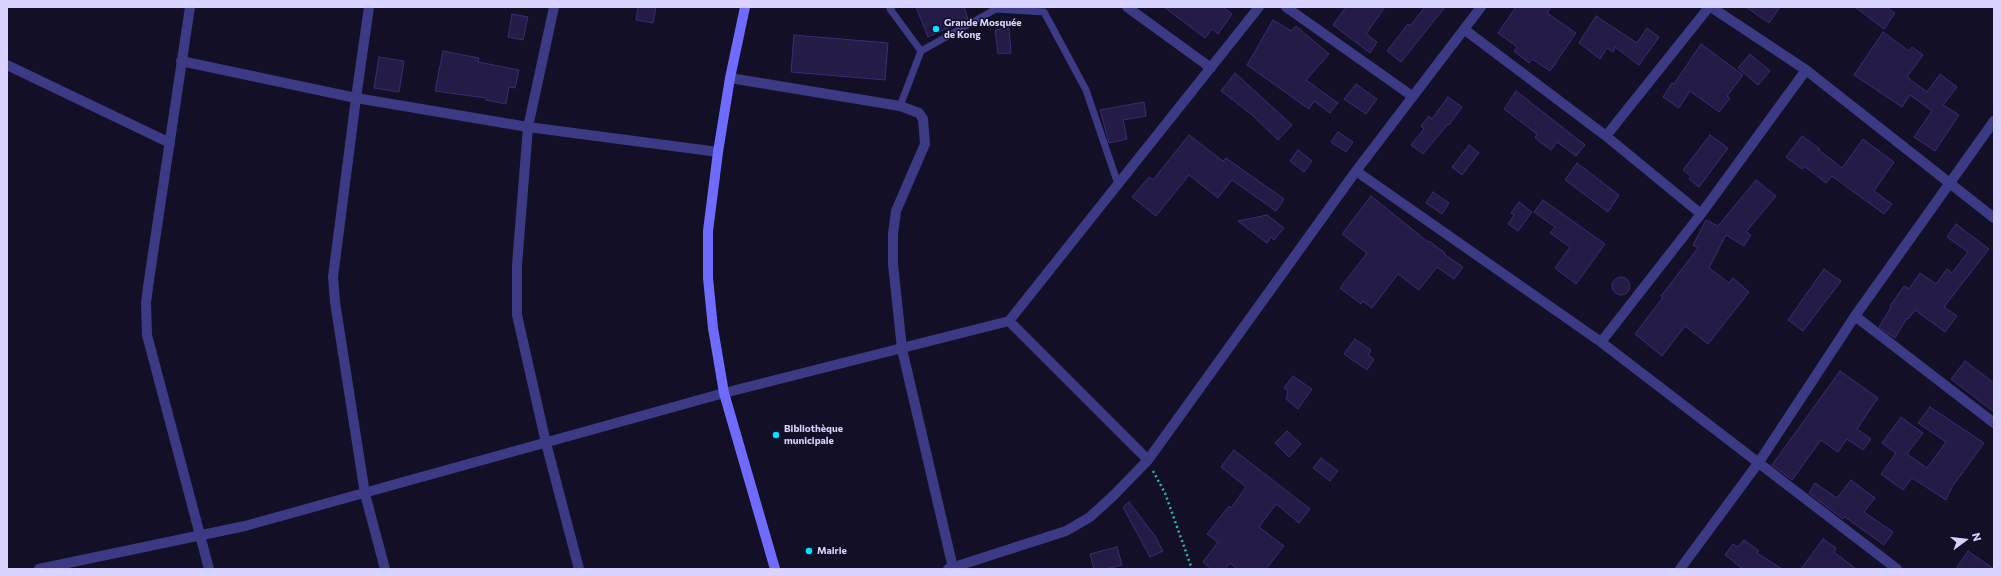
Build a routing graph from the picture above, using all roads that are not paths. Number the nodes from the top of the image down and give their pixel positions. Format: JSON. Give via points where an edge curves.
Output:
{"nodes":[{"id":1,"x":190,"y":7,"type":"edge"},
{"id":2,"x":369,"y":7,"type":"edge"},
{"id":3,"x":554,"y":7,"type":"edge"},
{"id":4,"x":744,"y":7,"type":"edge"},
{"id":5,"x":882,"y":7,"type":"edge"},
{"id":6,"x":1128,"y":7,"type":"edge"},
{"id":7,"x":1259,"y":7,"type":"edge"},
{"id":8,"x":1286,"y":7,"type":"edge"},
{"id":9,"x":1481,"y":7,"type":"edge"},
{"id":10,"x":1710,"y":7,"type":"edge"},
{"id":11,"x":891,"y":8,"type":"edge"},
{"id":12,"x":996,"y":8,"type":"edge"},
{"id":13,"x":1046,"y":10,"type":"edge"},
{"id":14,"x":1465,"y":30,"type":"junction"},
{"id":15,"x":921,"y":51,"type":"junction"},
{"id":16,"x":181,"y":61,"type":"junction"},
{"id":17,"x":7,"y":65,"type":"edge"},
{"id":18,"x":1211,"y":68,"type":"junction"},
{"id":19,"x":1806,"y":70,"type":"junction"},
{"id":20,"x":730,"y":78,"type":"junction"},
{"id":21,"x":1412,"y":96,"type":"junction"},
{"id":22,"x":356,"y":98,"type":"junction"},
{"id":23,"x":900,"y":106,"type":"junction"},
{"id":24,"x":1994,"y":121,"type":"edge"},
{"id":25,"x":528,"y":127,"type":"junction"},
{"id":26,"x":1606,"y":136,"type":"junction"},
{"id":27,"x":170,"y":143,"type":"junction"},
{"id":28,"x":718,"y":152,"type":"junction"},
{"id":29,"x":1356,"y":171,"type":"junction"},
{"id":30,"x":1118,"y":184,"type":"junction"},
{"id":31,"x":1950,"y":184,"type":"junction"},
{"id":32,"x":1701,"y":214,"type":"junction"},
{"id":33,"x":1994,"y":218,"type":"edge"},
{"id":34,"x":1855,"y":316,"type":"junction"},
{"id":35,"x":1009,"y":322,"type":"junction"},
{"id":36,"x":1601,"y":342,"type":"junction"},
{"id":37,"x":902,"y":349,"type":"junction"},
{"id":38,"x":724,"y":393,"type":"junction"},
{"id":39,"x":1994,"y":423,"type":"edge"},
{"id":40,"x":546,"y":443,"type":"junction"},
{"id":41,"x":1148,"y":460,"type":"junction"},
{"id":42,"x":1759,"y":462,"type":"junction"},
{"id":43,"x":365,"y":494,"type":"junction"},
{"id":44,"x":200,"y":537,"type":"junction"},
{"id":45,"x":950,"y":568,"type":"edge"},
{"id":46,"x":39,"y":569,"type":"edge"},
{"id":47,"x":209,"y":569,"type":"edge"},
{"id":48,"x":385,"y":569,"type":"edge"},
{"id":49,"x":579,"y":569,"type":"edge"},
{"id":50,"x":774,"y":569,"type":"edge"},
{"id":51,"x":1680,"y":569,"type":"edge"},
{"id":52,"x":1897,"y":569,"type":"edge"}],
"edges":[{"from":1,"to":16,"type":"street"},
{"from":2,"to":22,"type":"street"},
{"from":3,"to":25,"type":"street"},
{"from":4,"to":20,"type":"main road"},
{"from":5,"to":11,"type":"lane"},
{"from":6,"to":18,"type":"street"},
{"from":7,"to":18,"type":"street"},
{"from":8,"to":21,"type":"street"},
{"from":9,"to":14,"type":"street"},
{"from":10,"to":19,"type":"street"},
{"from":10,"to":26,"type":"street"},
{"from":11,"to":15,"type":"lane"},
{"from":12,"to":13,"type":"lane"},
{"from":12,"to":15,"type":"lane"},
{"from":13,"to":30,"type":"lane","via":[[1086,90]]},
{"from":14,"to":21,"type":"street"},
{"from":14,"to":26,"type":"street"},
{"from":15,"to":23,"type":"lane"},
{"from":16,"to":22,"type":"street"},
{"from":16,"to":27,"type":"street"},
{"from":17,"to":27,"type":"street"},
{"from":18,"to":30,"type":"street"},
{"from":19,"to":31,"type":"street"},
{"from":19,"to":32,"type":"street"},
{"from":20,"to":23,"type":"street"},
{"from":20,"to":28,"type":"main road"},
{"from":21,"to":29,"type":"street"},
{"from":22,"to":25,"type":"street"},
{"from":22,"to":43,"type":"street","via":[[333,277]]},
{"from":23,"to":37,"type":"street","via":[[919,113],[925,124],[926,134],[925,144],[896,211],[893,234],[893,264]]},
{"from":24,"to":31,"type":"street"},
{"from":25,"to":28,"type":"street"},
{"from":25,"to":40,"type":"street","via":[[517,265],[518,314]]},
{"from":26,"to":32,"type":"street"},
{"from":27,"to":44,"type":"street","via":[[146,303],[147,335]]},
{"from":28,"to":38,"type":"main road","via":[[708,231],[708,278]]},
{"from":29,"to":36,"type":"street"},
{"from":29,"to":41,"type":"street"},
{"from":30,"to":35,"type":"street"},
{"from":31,"to":33,"type":"street"},
{"from":31,"to":34,"type":"street"},
{"from":32,"to":36,"type":"street"},
{"from":34,"to":39,"type":"street"},
{"from":34,"to":42,"type":"street"},
{"from":35,"to":37,"type":"street"},
{"from":35,"to":41,"type":"street"},
{"from":36,"to":42,"type":"street"},
{"from":37,"to":38,"type":"street"},
{"from":37,"to":45,"type":"street"},
{"from":38,"to":40,"type":"street"},
{"from":38,"to":50,"type":"main road"},
{"from":40,"to":43,"type":"street"},
{"from":40,"to":49,"type":"street"},
{"from":41,"to":45,"type":"street","via":[[1090,517],[1066,531]]},
{"from":42,"to":51,"type":"street"},
{"from":42,"to":52,"type":"street"},
{"from":43,"to":44,"type":"street"},
{"from":43,"to":48,"type":"street"},
{"from":44,"to":46,"type":"street"},
{"from":44,"to":47,"type":"street"}]}
